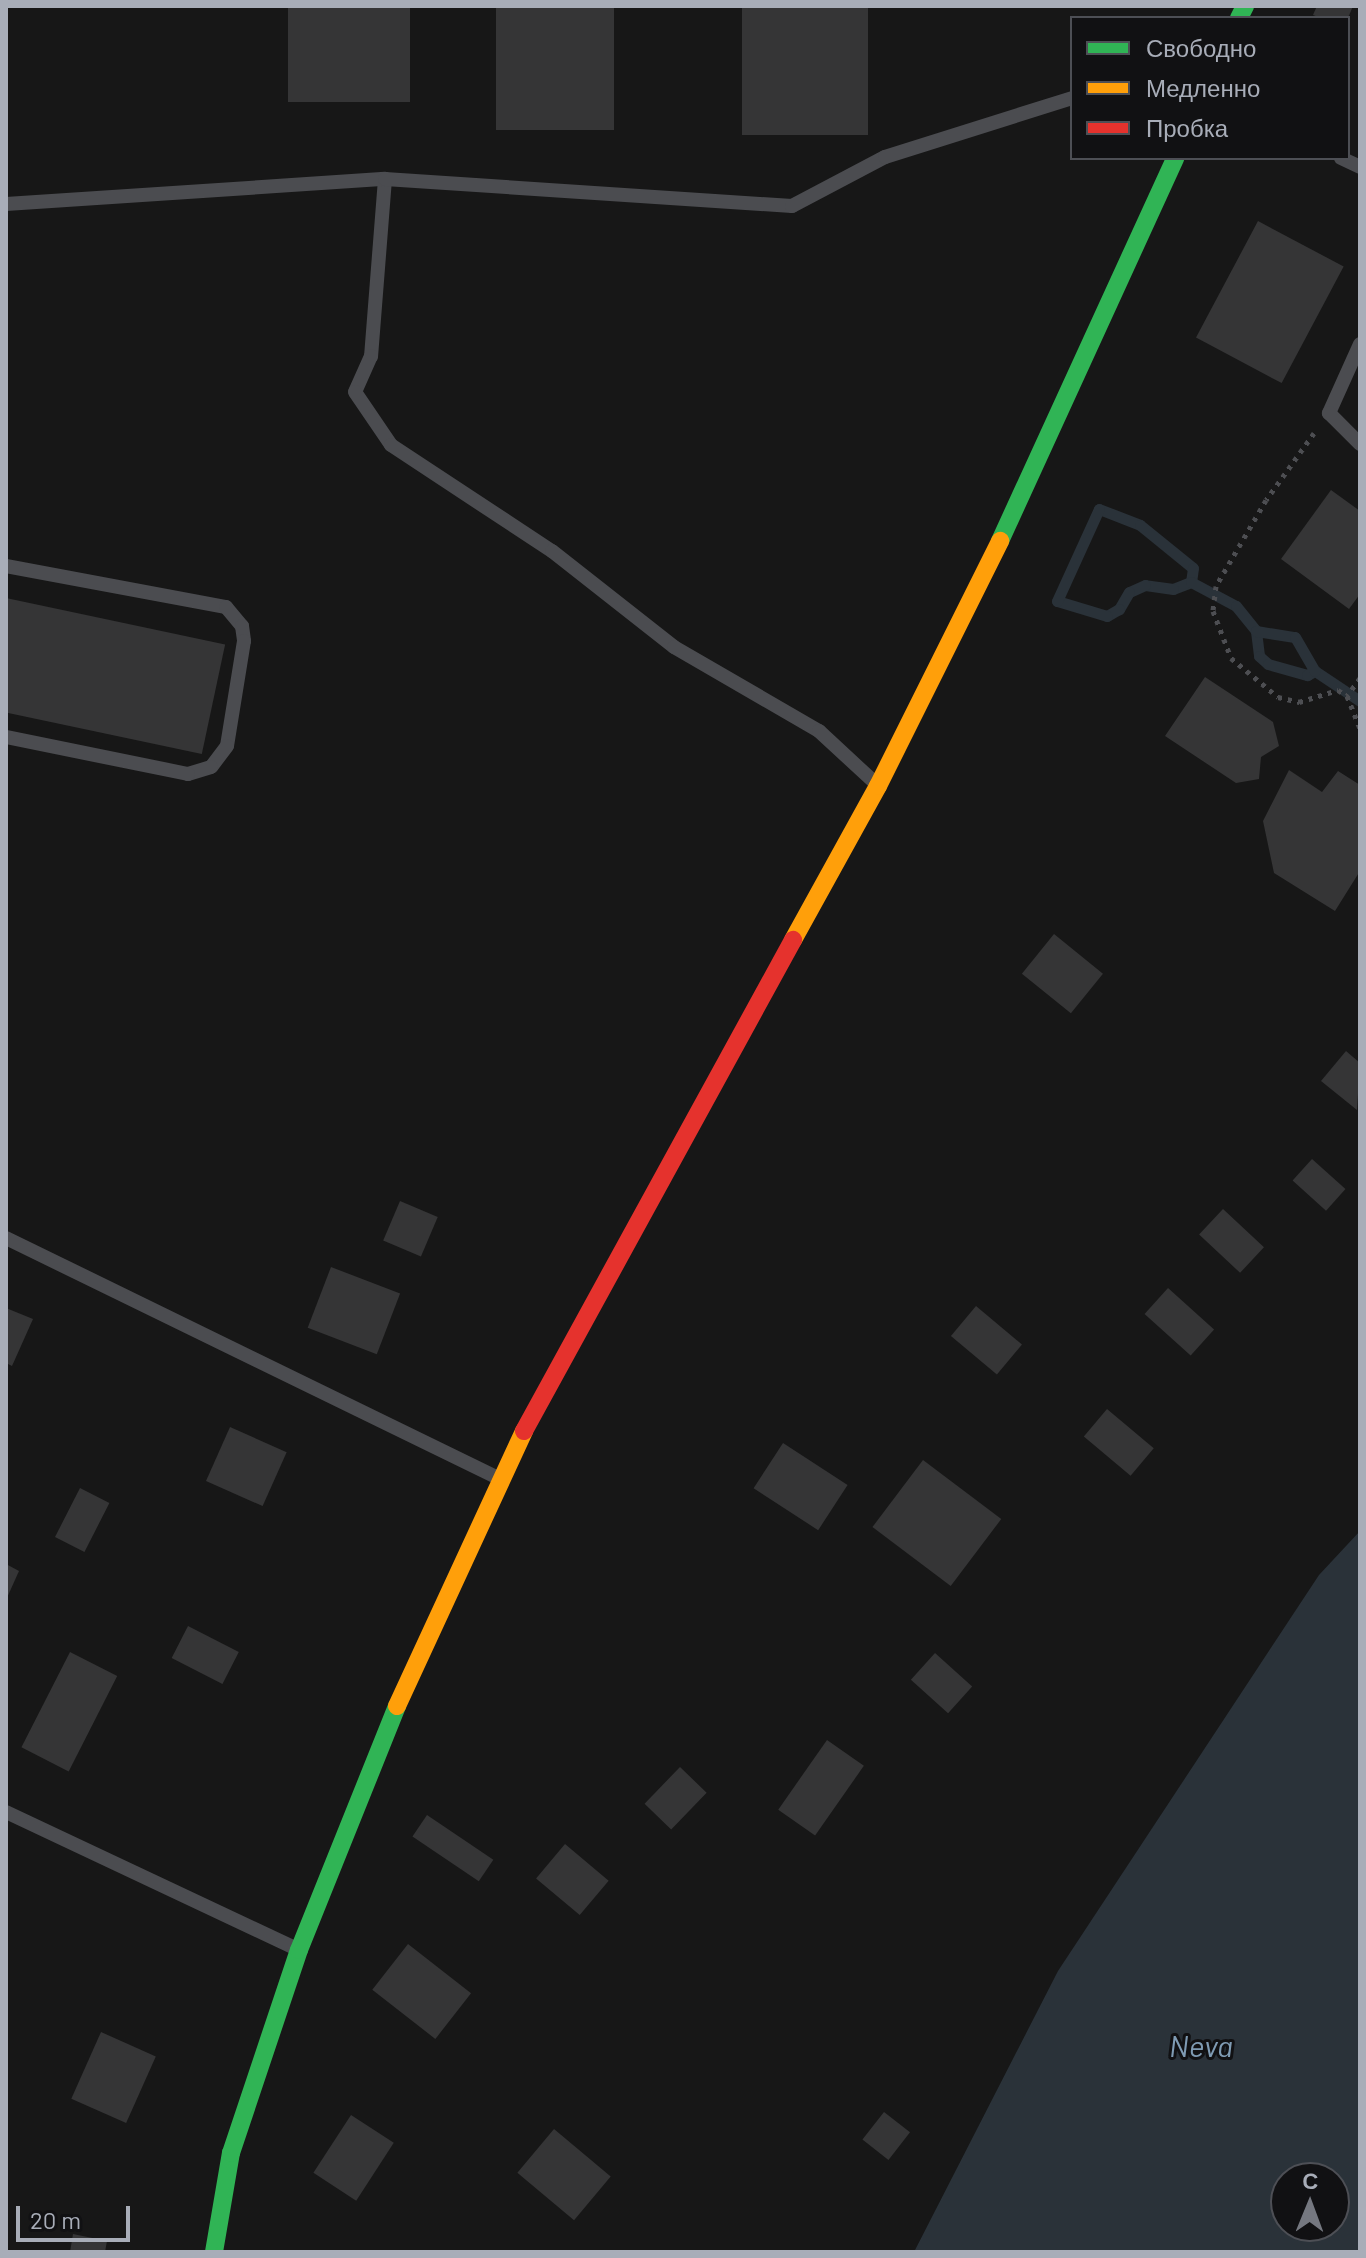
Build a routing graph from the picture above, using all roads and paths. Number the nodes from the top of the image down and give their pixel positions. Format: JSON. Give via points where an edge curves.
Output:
{"nodes":[{"id":1,"x":1070,"y":99,"type":"edge"},
{"id":2,"x":1174,"y":160,"type":"edge"},
{"id":3,"x":385,"y":179,"type":"junction"},
{"id":4,"x":6,"y":204,"type":"edge"},
{"id":5,"x":1360,"y":344,"type":"edge"},
{"id":6,"x":1329,"y":413,"type":"junction"},
{"id":7,"x":1360,"y":444,"type":"edge"},
{"id":8,"x":6,"y":566,"type":"edge"},
{"id":9,"x":1360,"y":678,"type":"edge"},
{"id":10,"x":1348,"y":696,"type":"junction"},
{"id":11,"x":1360,"y":729,"type":"edge"},
{"id":12,"x":6,"y":737,"type":"edge"},
{"id":13,"x":878,"y":786,"type":"junction"},
{"id":14,"x":6,"y":1238,"type":"edge"},
{"id":15,"x":498,"y":1478,"type":"junction"},
{"id":16,"x":6,"y":1812,"type":"edge"},
{"id":17,"x":299,"y":1950,"type":"junction"},
{"id":18,"x":214,"y":2252,"type":"edge"}],
"edges":[{"from":1,"to":3,"type":"lane","via":[[885,157],[792,206]]},
{"from":2,"to":13,"type":"street","via":[[1004,533]]},
{"from":3,"to":4,"type":"lane"},
{"from":3,"to":13,"type":"lane","via":[[371,356],[355,392],[391,445],[552,551],[674,647],[819,731]]},
{"from":5,"to":6,"type":"lane"},
{"from":6,"to":7,"type":"lane"},
{"from":6,"to":10,"type":"path","via":[[1266,500],[1216,586],[1213,611],[1231,658],[1278,697],[1299,702],[1338,690]]},
{"from":8,"to":12,"type":"lane","via":[[226,607],[242,626],[244,641],[227,746],[211,767],[188,774]]},
{"from":9,"to":10,"type":"path"},
{"from":10,"to":11,"type":"path"},
{"from":13,"to":15,"type":"street"},
{"from":14,"to":15,"type":"lane"},
{"from":15,"to":17,"type":"street","via":[[401,1697]]},
{"from":16,"to":17,"type":"lane"},
{"from":17,"to":18,"type":"street","via":[[231,2153]]}]}
